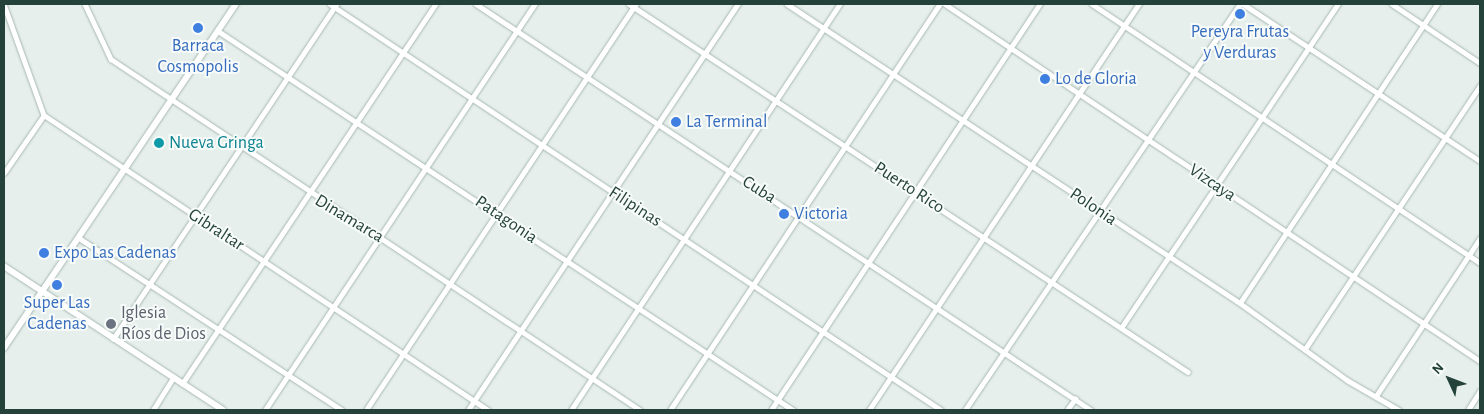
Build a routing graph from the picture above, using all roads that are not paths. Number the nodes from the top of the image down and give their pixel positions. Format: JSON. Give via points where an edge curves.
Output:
{"nodes":[{"id":1,"x":4,"y":4,"type":"edge"},
{"id":2,"x":85,"y":4,"type":"edge"},
{"id":3,"x":236,"y":4,"type":"edge"},
{"id":4,"x":435,"y":4,"type":"edge"},
{"id":5,"x":476,"y":4,"type":"edge"},
{"id":6,"x":535,"y":4,"type":"edge"},
{"id":7,"x":738,"y":4,"type":"edge"},
{"id":8,"x":787,"y":4,"type":"edge"},
{"id":9,"x":840,"y":4,"type":"edge"},
{"id":10,"x":940,"y":4,"type":"edge"},
{"id":11,"x":945,"y":4,"type":"edge"},
{"id":12,"x":1040,"y":4,"type":"edge"},
{"id":13,"x":1092,"y":4,"type":"edge"},
{"id":14,"x":1139,"y":4,"type":"edge"},
{"id":15,"x":1241,"y":4,"type":"edge"},
{"id":16,"x":1338,"y":4,"type":"edge"},
{"id":17,"x":1392,"y":4,"type":"edge"},
{"id":18,"x":1437,"y":4,"type":"edge"},
{"id":19,"x":333,"y":5,"type":"edge"},
{"id":20,"x":633,"y":5,"type":"edge"},
{"id":21,"x":1423,"y":25,"type":"junction"},
{"id":22,"x":1125,"y":26,"type":"junction"},
{"id":23,"x":824,"y":28,"type":"junction"},
{"id":24,"x":218,"y":31,"type":"junction"},
{"id":25,"x":517,"y":31,"type":"junction"},
{"id":26,"x":1011,"y":48,"type":"junction"},
{"id":27,"x":1309,"y":48,"type":"junction"},
{"id":28,"x":704,"y":53,"type":"junction"},
{"id":29,"x":401,"y":54,"type":"junction"},
{"id":30,"x":1480,"y":63,"type":"edge"},
{"id":31,"x":1195,"y":70,"type":"junction"},
{"id":32,"x":893,"y":74,"type":"junction"},
{"id":33,"x":286,"y":78,"type":"junction"},
{"id":34,"x":588,"y":78,"type":"junction"},
{"id":35,"x":1480,"y":86,"type":"edge"},
{"id":36,"x":1079,"y":93,"type":"junction"},
{"id":37,"x":1378,"y":95,"type":"junction"},
{"id":38,"x":471,"y":100,"type":"junction"},
{"id":39,"x":170,"y":101,"type":"junction"},
{"id":40,"x":776,"y":101,"type":"junction"},
{"id":41,"x":44,"y":115,"type":"junction"},
{"id":42,"x":1263,"y":118,"type":"junction"},
{"id":43,"x":962,"y":120,"type":"junction"},
{"id":44,"x":356,"y":121,"type":"junction"},
{"id":45,"x":658,"y":124,"type":"junction"},
{"id":46,"x":1149,"y":140,"type":"junction"},
{"id":47,"x":1446,"y":140,"type":"junction"},
{"id":48,"x":543,"y":146,"type":"junction"},
{"id":49,"x":239,"y":147,"type":"junction"},
{"id":50,"x":844,"y":147,"type":"junction"},
{"id":51,"x":1480,"y":162,"type":"edge"},
{"id":52,"x":1333,"y":164,"type":"junction"},
{"id":53,"x":1030,"y":166,"type":"junction"},
{"id":54,"x":426,"y":167,"type":"junction"},
{"id":55,"x":124,"y":169,"type":"junction"},
{"id":56,"x":729,"y":170,"type":"junction"},
{"id":57,"x":4,"y":174,"type":"edge"},
{"id":58,"x":1216,"y":186,"type":"junction"},
{"id":59,"x":914,"y":192,"type":"junction"},
{"id":60,"x":613,"y":193,"type":"junction"},
{"id":61,"x":308,"y":194,"type":"junction"},
{"id":62,"x":1401,"y":209,"type":"junction"},
{"id":63,"x":1100,"y":210,"type":"junction"},
{"id":64,"x":496,"y":213,"type":"junction"},
{"id":65,"x":800,"y":215,"type":"junction"},
{"id":66,"x":195,"y":216,"type":"junction"},
{"id":67,"x":1287,"y":233,"type":"junction"},
{"id":68,"x":79,"y":238,"type":"junction"},
{"id":69,"x":380,"y":238,"type":"junction"},
{"id":70,"x":984,"y":238,"type":"junction"},
{"id":71,"x":1480,"y":238,"type":"edge"},
{"id":72,"x":684,"y":240,"type":"junction"},
{"id":73,"x":1468,"y":256,"type":"junction"},
{"id":74,"x":1168,"y":258,"type":"junction"},
{"id":75,"x":566,"y":260,"type":"junction"},
{"id":76,"x":263,"y":261,"type":"junction"},
{"id":77,"x":870,"y":261,"type":"junction"},
{"id":78,"x":1480,"y":263,"type":"edge"},
{"id":79,"x":4,"y":266,"type":"edge"},
{"id":80,"x":1356,"y":278,"type":"junction"},
{"id":81,"x":1051,"y":282,"type":"junction"},
{"id":82,"x":450,"y":284,"type":"junction"},
{"id":83,"x":150,"y":285,"type":"junction"},
{"id":84,"x":753,"y":286,"type":"junction"},
{"id":85,"x":42,"y":292,"type":"junction"},
{"id":86,"x":1240,"y":303,"type":"junction"},
{"id":87,"x":334,"y":306,"type":"junction"},
{"id":88,"x":937,"y":307,"type":"junction"},
{"id":89,"x":639,"y":308,"type":"junction"},
{"id":90,"x":1421,"y":324,"type":"junction"},
{"id":91,"x":1121,"y":328,"type":"junction"},
{"id":92,"x":219,"y":330,"type":"junction"},
{"id":93,"x":521,"y":331,"type":"junction"},
{"id":94,"x":822,"y":331,"type":"junction"},
{"id":95,"x":113,"y":339,"type":"junction"},
{"id":96,"x":4,"y":348,"type":"edge"},
{"id":97,"x":1305,"y":349,"type":"junction"},
{"id":98,"x":1005,"y":351,"type":"junction"},
{"id":99,"x":404,"y":353,"type":"junction"},
{"id":100,"x":708,"y":354,"type":"junction"},
{"id":101,"x":1480,"y":361,"type":"edge"},
{"id":102,"x":1188,"y":372,"type":"dead end"},
{"id":103,"x":289,"y":375,"type":"junction"},
{"id":104,"x":891,"y":377,"type":"junction"},
{"id":105,"x":174,"y":378,"type":"junction"},
{"id":106,"x":592,"y":379,"type":"junction"},
{"id":107,"x":182,"y":384,"type":"junction"},
{"id":108,"x":1480,"y":391,"type":"edge"},
{"id":109,"x":1376,"y":396,"type":"junction"},
{"id":110,"x":777,"y":399,"type":"junction"},
{"id":111,"x":1075,"y":399,"type":"junction"},
{"id":112,"x":474,"y":401,"type":"junction"},
{"id":113,"x":152,"y":410,"type":"edge"},
{"id":114,"x":223,"y":410,"type":"edge"},
{"id":115,"x":266,"y":410,"type":"edge"},
{"id":116,"x":342,"y":410,"type":"edge"},
{"id":117,"x":366,"y":410,"type":"edge"},
{"id":118,"x":468,"y":410,"type":"edge"},
{"id":119,"x":488,"y":410,"type":"edge"},
{"id":120,"x":571,"y":410,"type":"edge"},
{"id":121,"x":640,"y":410,"type":"edge"},
{"id":122,"x":670,"y":410,"type":"edge"},
{"id":123,"x":771,"y":410,"type":"edge"},
{"id":124,"x":793,"y":410,"type":"edge"},
{"id":125,"x":869,"y":410,"type":"edge"},
{"id":126,"x":941,"y":410,"type":"edge"},
{"id":127,"x":965,"y":410,"type":"edge"},
{"id":128,"x":1067,"y":410,"type":"edge"},
{"id":129,"x":1091,"y":410,"type":"edge"},
{"id":130,"x":1399,"y":410,"type":"edge"},
{"id":131,"x":1468,"y":410,"type":"edge"}],
"edges":[{"from":1,"to":41,"type":"street"},
{"from":2,"to":39,"type":"street","name":"Dinamarca","via":[[107,56]]},
{"from":3,"to":24,"type":"street"},
{"from":4,"to":29,"type":"street"},
{"from":5,"to":25,"type":"street","name":"Cuba"},
{"from":6,"to":25,"type":"street"},
{"from":7,"to":28,"type":"street"},
{"from":8,"to":23,"type":"street","name":"Polonia"},
{"from":9,"to":23,"type":"street"},
{"from":10,"to":32,"type":"street"},
{"from":11,"to":26,"type":"street","name":"Vizcaya"},
{"from":12,"to":26,"type":"street"},
{"from":13,"to":22,"type":"street"},
{"from":14,"to":22,"type":"street"},
{"from":15,"to":27,"type":"street"},
{"from":15,"to":31,"type":"street"},
{"from":16,"to":27,"type":"street"},
{"from":17,"to":21,"type":"street"},
{"from":18,"to":21,"type":"street"},
{"from":19,"to":29,"type":"street","name":"Filipinas"},
{"from":19,"to":33,"type":"street"},
{"from":20,"to":28,"type":"street","name":"Puerto Rico"},
{"from":20,"to":34,"type":"street"},
{"from":21,"to":30,"type":"street"},
{"from":21,"to":37,"type":"street"},
{"from":22,"to":31,"type":"street"},
{"from":22,"to":36,"type":"street"},
{"from":23,"to":32,"type":"street","name":"Polonia"},
{"from":23,"to":40,"type":"street"},
{"from":24,"to":33,"type":"street","name":"Patagonia"},
{"from":24,"to":39,"type":"street"},
{"from":25,"to":34,"type":"street","name":"Cuba"},
{"from":25,"to":38,"type":"street"},
{"from":26,"to":36,"type":"street","name":"Vizcaya"},
{"from":26,"to":43,"type":"street"},
{"from":27,"to":37,"type":"street"},
{"from":27,"to":42,"type":"street"},
{"from":28,"to":40,"type":"street","name":"Puerto Rico"},
{"from":28,"to":45,"type":"street"},
{"from":29,"to":38,"type":"street","name":"Filipinas"},
{"from":29,"to":44,"type":"street"},
{"from":31,"to":42,"type":"street"},
{"from":31,"to":46,"type":"street"},
{"from":32,"to":43,"type":"street","name":"Polonia"},
{"from":32,"to":50,"type":"street"},
{"from":33,"to":44,"type":"street","name":"Patagonia"},
{"from":33,"to":49,"type":"street"},
{"from":34,"to":45,"type":"street","name":"Cuba"},
{"from":34,"to":48,"type":"street"},
{"from":35,"to":47,"type":"street"},
{"from":36,"to":46,"type":"street","name":"Vizcaya"},
{"from":36,"to":53,"type":"street"},
{"from":37,"to":47,"type":"street"},
{"from":37,"to":52,"type":"street"},
{"from":38,"to":48,"type":"street","name":"Filipinas"},
{"from":38,"to":54,"type":"street"},
{"from":39,"to":49,"type":"street","name":"Dinamarca"},
{"from":39,"to":55,"type":"street"},
{"from":40,"to":50,"type":"street","name":"Puerto Rico"},
{"from":40,"to":56,"type":"street"},
{"from":41,"to":55,"type":"street","name":"Gibraltar"},
{"from":41,"to":57,"type":"street"},
{"from":42,"to":52,"type":"street"},
{"from":42,"to":58,"type":"street"},
{"from":43,"to":53,"type":"street","name":"Polonia"},
{"from":43,"to":59,"type":"street"},
{"from":44,"to":54,"type":"street","name":"Patagonia"},
{"from":44,"to":61,"type":"street"},
{"from":45,"to":56,"type":"street","name":"Cuba"},
{"from":45,"to":60,"type":"street"},
{"from":46,"to":58,"type":"street","name":"Vizcaya"},
{"from":46,"to":63,"type":"street"},
{"from":47,"to":51,"type":"street"},
{"from":47,"to":62,"type":"street"},
{"from":48,"to":60,"type":"street","name":"Filipinas"},
{"from":48,"to":64,"type":"street"},
{"from":49,"to":61,"type":"street","name":"Dinamarca"},
{"from":49,"to":66,"type":"street"},
{"from":50,"to":59,"type":"street","name":"Puerto Rico"},
{"from":50,"to":65,"type":"street"},
{"from":52,"to":62,"type":"street"},
{"from":52,"to":67,"type":"street"},
{"from":53,"to":63,"type":"street","name":"Polonia"},
{"from":53,"to":70,"type":"street"},
{"from":54,"to":64,"type":"street","name":"Patagonia"},
{"from":54,"to":69,"type":"street"},
{"from":55,"to":66,"type":"street","name":"Gibraltar"},
{"from":55,"to":68,"type":"street"},
{"from":56,"to":65,"type":"street","name":"Cuba"},
{"from":56,"to":72,"type":"street"},
{"from":58,"to":67,"type":"street","name":"Vizcaya"},
{"from":58,"to":74,"type":"street"},
{"from":59,"to":70,"type":"street","name":"Puerto Rico"},
{"from":59,"to":77,"type":"street"},
{"from":60,"to":72,"type":"street","name":"Filipinas"},
{"from":60,"to":75,"type":"street"},
{"from":61,"to":69,"type":"street","name":"Dinamarca"},
{"from":61,"to":76,"type":"street"},
{"from":62,"to":73,"type":"street"},
{"from":62,"to":80,"type":"street"},
{"from":63,"to":74,"type":"street","name":"Polonia"},
{"from":63,"to":81,"type":"street"},
{"from":64,"to":75,"type":"street","name":"Patagonia"},
{"from":64,"to":82,"type":"street"},
{"from":65,"to":77,"type":"street","name":"Cuba"},
{"from":65,"to":84,"type":"street"},
{"from":66,"to":76,"type":"street","name":"Gibraltar"},
{"from":66,"to":83,"type":"street"},
{"from":67,"to":80,"type":"street","name":"Vizcaya"},
{"from":67,"to":86,"type":"street"},
{"from":68,"to":83,"type":"street"},
{"from":68,"to":85,"type":"street"},
{"from":69,"to":82,"type":"street","name":"Dinamarca"},
{"from":69,"to":87,"type":"street"},
{"from":70,"to":81,"type":"street","name":"Puerto Rico"},
{"from":70,"to":88,"type":"street"},
{"from":71,"to":73,"type":"street"},
{"from":72,"to":84,"type":"street","name":"Filipinas"},
{"from":72,"to":89,"type":"street"},
{"from":73,"to":78,"type":"street"},
{"from":73,"to":90,"type":"street"},
{"from":74,"to":86,"type":"street","name":"Polonia"},
{"from":74,"to":91,"type":"street"},
{"from":75,"to":89,"type":"street","name":"Patagonia"},
{"from":75,"to":93,"type":"street"},
{"from":76,"to":87,"type":"street","name":"Gibraltar"},
{"from":76,"to":92,"type":"street"},
{"from":77,"to":88,"type":"street","name":"Cuba"},
{"from":77,"to":94,"type":"street"},
{"from":79,"to":85,"type":"street"},
{"from":80,"to":90,"type":"street","name":"Vizcaya"},
{"from":80,"to":97,"type":"street"},
{"from":81,"to":91,"type":"street","name":"Puerto Rico"},
{"from":81,"to":98,"type":"street"},
{"from":82,"to":93,"type":"street","name":"Dinamarca"},
{"from":82,"to":99,"type":"street"},
{"from":83,"to":92,"type":"street"},
{"from":83,"to":95,"type":"street"},
{"from":84,"to":94,"type":"street","name":"Filipinas"},
{"from":84,"to":100,"type":"street"},
{"from":85,"to":95,"type":"street"},
{"from":85,"to":96,"type":"street"},
{"from":86,"to":97,"type":"street","name":"Polonia"},
{"from":87,"to":99,"type":"street","name":"Gibraltar"},
{"from":87,"to":103,"type":"street"},
{"from":88,"to":98,"type":"street","name":"Cuba"},
{"from":88,"to":104,"type":"street"},
{"from":89,"to":100,"type":"street","name":"Patagonia"},
{"from":89,"to":106,"type":"street"},
{"from":90,"to":101,"type":"street","name":"Vizcaya"},
{"from":90,"to":109,"type":"street"},
{"from":91,"to":102,"type":"street","name":"Puerto Rico"},
{"from":92,"to":103,"type":"street"},
{"from":92,"to":107,"type":"street"},
{"from":93,"to":106,"type":"street","name":"Dinamarca"},
{"from":93,"to":112,"type":"street"},
{"from":94,"to":104,"type":"street","name":"Filipinas"},
{"from":94,"to":110,"type":"street"},
{"from":95,"to":105,"type":"street"},
{"from":97,"to":109,"type":"street","name":"Polonia"},
{"from":98,"to":111,"type":"street","name":"Cuba"},
{"from":98,"to":127,"type":"street"},
{"from":99,"to":112,"type":"street","name":"Gibraltar"},
{"from":99,"to":117,"type":"street"},
{"from":100,"to":110,"type":"street","name":"Patagonia"},
{"from":100,"to":122,"type":"street"},
{"from":103,"to":115,"type":"street"},
{"from":103,"to":116,"type":"street"},
{"from":104,"to":125,"type":"street"},
{"from":104,"to":126,"type":"street","name":"Filipinas"},
{"from":105,"to":107,"type":"street"},
{"from":105,"to":113,"type":"street"},
{"from":106,"to":120,"type":"street"},
{"from":106,"to":121,"type":"street","name":"Dinamarca"},
{"from":107,"to":114,"type":"street"},
{"from":108,"to":131,"type":"street"},
{"from":109,"to":130,"type":"street","name":"Polonia"},
{"from":110,"to":123,"type":"street"},
{"from":110,"to":124,"type":"street","name":"Patagonia"},
{"from":111,"to":128,"type":"street"},
{"from":111,"to":129,"type":"street","name":"Cuba"},
{"from":112,"to":118,"type":"street"},
{"from":112,"to":119,"type":"street","name":"Gibraltar"}]}
